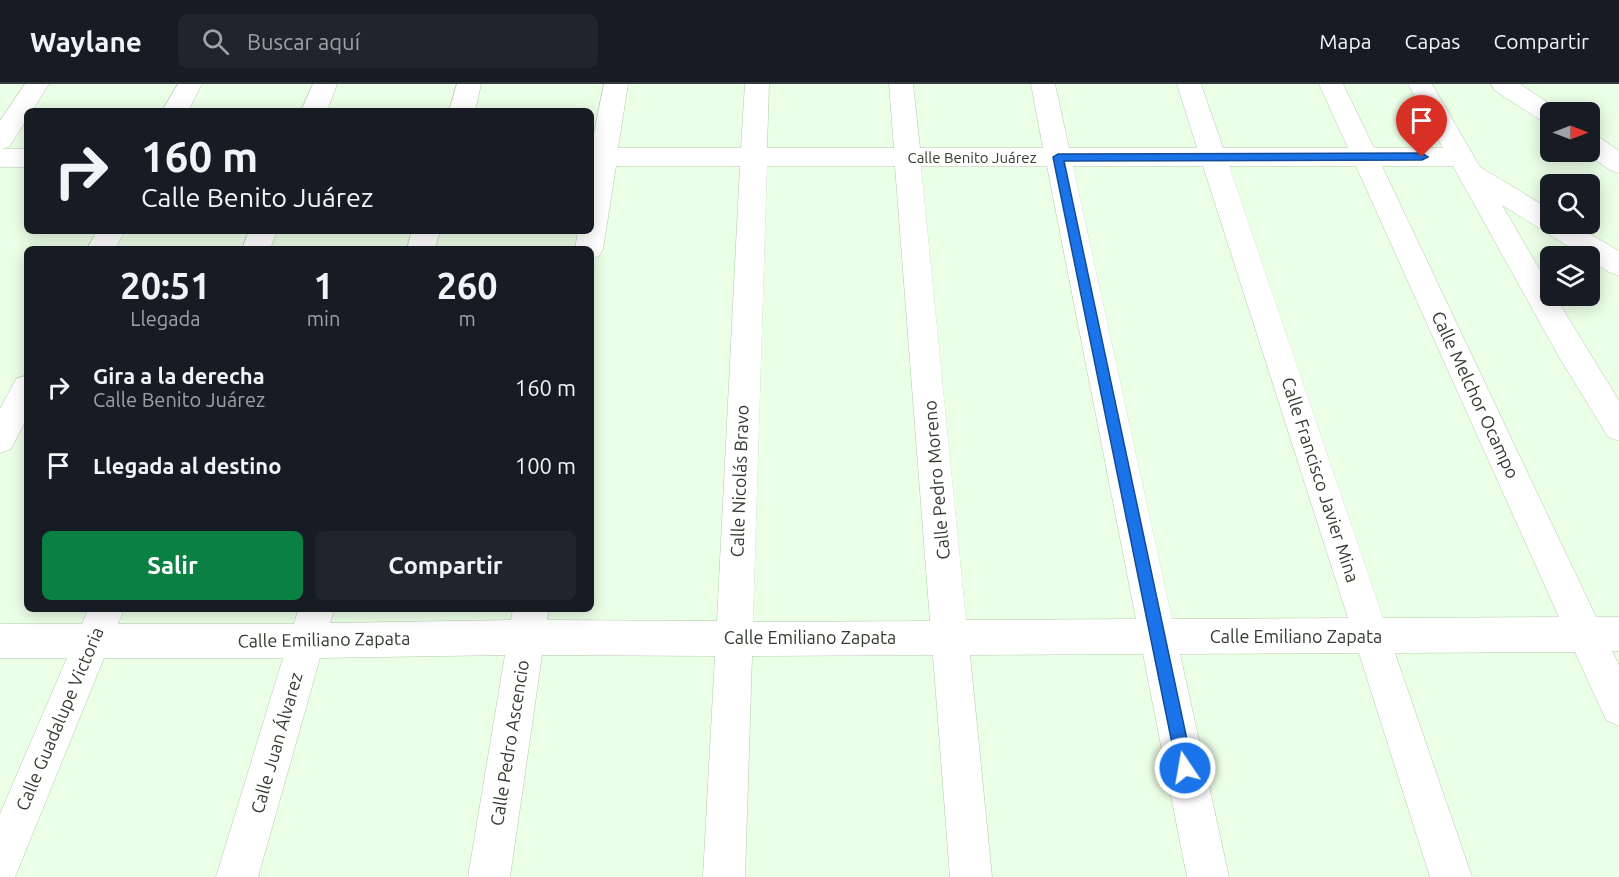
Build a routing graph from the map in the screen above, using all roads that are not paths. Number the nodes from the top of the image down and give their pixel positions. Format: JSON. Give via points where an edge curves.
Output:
{"nodes":[{"id":1,"x":37,"y":84,"type":"edge"},
{"id":2,"x":190,"y":84,"type":"edge"},
{"id":3,"x":325,"y":84,"type":"edge"},
{"id":4,"x":470,"y":84,"type":"edge"},
{"id":5,"x":616,"y":84,"type":"edge"},
{"id":6,"x":757,"y":84,"type":"edge"},
{"id":7,"x":901,"y":84,"type":"edge"},
{"id":8,"x":1043,"y":84,"type":"edge"},
{"id":9,"x":1189,"y":84,"type":"edge"},
{"id":10,"x":1331,"y":84,"type":"edge"},
{"id":11,"x":1420,"y":84,"type":"edge"},
{"id":12,"x":1503,"y":84,"type":"edge"},
{"id":13,"x":177,"y":108,"type":"edge"},
{"id":14,"x":315,"y":108,"type":"edge"},
{"id":15,"x":463,"y":108,"type":"edge"},
{"id":16,"x":1540,"y":108,"type":"edge"},
{"id":17,"x":0,"y":141,"type":"edge"},
{"id":18,"x":1600,"y":150,"type":"edge"},
{"id":19,"x":598,"y":157,"type":"edge"},
{"id":20,"x":1058,"y":157,"type":"junction"},
{"id":21,"x":1213,"y":157,"type":"junction"},
{"id":22,"x":1365,"y":157,"type":"junction"},
{"id":23,"x":0,"y":158,"type":"edge"},
{"id":24,"x":24,"y":158,"type":"edge"},
{"id":25,"x":753,"y":158,"type":"junction"},
{"id":26,"x":908,"y":158,"type":"junction"},
{"id":27,"x":1465,"y":164,"type":"junction"},
{"id":28,"x":1619,"y":164,"type":"edge"},
{"id":29,"x":594,"y":198,"type":"edge"},
{"id":30,"x":1540,"y":215,"type":"edge"},
{"id":31,"x":1570,"y":234,"type":"edge"},
{"id":32,"x":1619,"y":265,"type":"edge"},
{"id":33,"x":1570,"y":349,"type":"junction"},
{"id":34,"x":1619,"y":380,"type":"edge"},
{"id":35,"x":24,"y":394,"type":"edge"},
{"id":36,"x":1619,"y":428,"type":"edge"},
{"id":37,"x":0,"y":439,"type":"edge"},
{"id":38,"x":529,"y":623,"type":"edge"},
{"id":39,"x":99,"y":625,"type":"edge"},
{"id":40,"x":311,"y":625,"type":"edge"},
{"id":41,"x":1602,"y":634,"type":"edge"},
{"id":42,"x":1372,"y":636,"type":"junction"},
{"id":43,"x":951,"y":638,"type":"junction"},
{"id":44,"x":1158,"y":638,"type":"junction"},
{"id":45,"x":734,"y":639,"type":"junction"},
{"id":46,"x":0,"y":641,"type":"edge"},
{"id":47,"x":1619,"y":707,"type":"edge"},
{"id":48,"x":0,"y":863,"type":"edge"},
{"id":49,"x":237,"y":877,"type":"edge"},
{"id":50,"x":489,"y":877,"type":"edge"},
{"id":51,"x":724,"y":877,"type":"edge"},
{"id":52,"x":971,"y":877,"type":"edge"},
{"id":53,"x":1208,"y":877,"type":"edge"},
{"id":54,"x":1451,"y":877,"type":"edge"}],
"edges":[{"from":1,"to":17,"type":"street"},
{"from":2,"to":13,"type":"street"},
{"from":3,"to":14,"type":"street"},
{"from":4,"to":15,"type":"street"},
{"from":5,"to":19,"type":"street"},
{"from":6,"to":25,"type":"street","name":"Calle Nicolás Bravo"},
{"from":7,"to":26,"type":"street","name":"Calle Pedro Moreno"},
{"from":8,"to":20,"type":"street"},
{"from":9,"to":21,"type":"street","name":"Calle Francisco Javier Mina"},
{"from":10,"to":22,"type":"street","name":"Calle Melchor Ocampo"},
{"from":11,"to":27,"type":"street"},
{"from":12,"to":16,"type":"street"},
{"from":18,"to":28,"type":"street"},
{"from":19,"to":25,"type":"street","name":"Calle Benito Juárez"},
{"from":19,"to":29,"type":"street"},
{"from":20,"to":21,"type":"street","name":"Calle Benito Juárez"},
{"from":20,"to":26,"type":"street","name":"Calle Benito Juárez"},
{"from":20,"to":44,"type":"street"},
{"from":21,"to":22,"type":"street","name":"Calle Benito Juárez"},
{"from":21,"to":42,"type":"street","name":"Calle Francisco Javier Mina"},
{"from":22,"to":27,"type":"street","name":"Calle Benito Juárez"},
{"from":22,"to":41,"type":"street","name":"Calle Melchor Ocampo"},
{"from":23,"to":24,"type":"street"},
{"from":25,"to":26,"type":"street","name":"Calle Benito Juárez"},
{"from":25,"to":45,"type":"street","name":"Calle Nicolás Bravo"},
{"from":26,"to":43,"type":"street","name":"Calle Pedro Moreno"},
{"from":27,"to":30,"type":"street"},
{"from":27,"to":33,"type":"street"},
{"from":31,"to":32,"type":"street"},
{"from":33,"to":34,"type":"street"},
{"from":33,"to":36,"type":"street"},
{"from":35,"to":37,"type":"street"},
{"from":38,"to":40,"type":"street","name":"Calle Emiliano Zapata"},
{"from":38,"to":45,"type":"street","name":"Calle Emiliano Zapata"},
{"from":38,"to":50,"type":"street","name":"Calle Pedro Ascencio"},
{"from":39,"to":40,"type":"street","name":"Calle Emiliano Zapata"},
{"from":39,"to":46,"type":"street","name":"Calle Emiliano Zapata"},
{"from":39,"to":48,"type":"street","name":"Calle Guadalupe Victoria"},
{"from":40,"to":49,"type":"street","name":"Calle Juan Álvarez"},
{"from":41,"to":42,"type":"street","name":"Calle Emiliano Zapata"},
{"from":41,"to":47,"type":"street","name":"Calle Melchor Ocampo"},
{"from":42,"to":44,"type":"street","name":"Calle Emiliano Zapata"},
{"from":42,"to":54,"type":"street","name":"Calle Francisco Javier Mina"},
{"from":43,"to":44,"type":"street","name":"Calle Emiliano Zapata"},
{"from":43,"to":45,"type":"street","name":"Calle Emiliano Zapata"},
{"from":43,"to":52,"type":"street","name":"Calle Pedro Moreno"},
{"from":44,"to":53,"type":"street"},
{"from":45,"to":51,"type":"street","name":"Calle Nicolás Bravo"}]}
